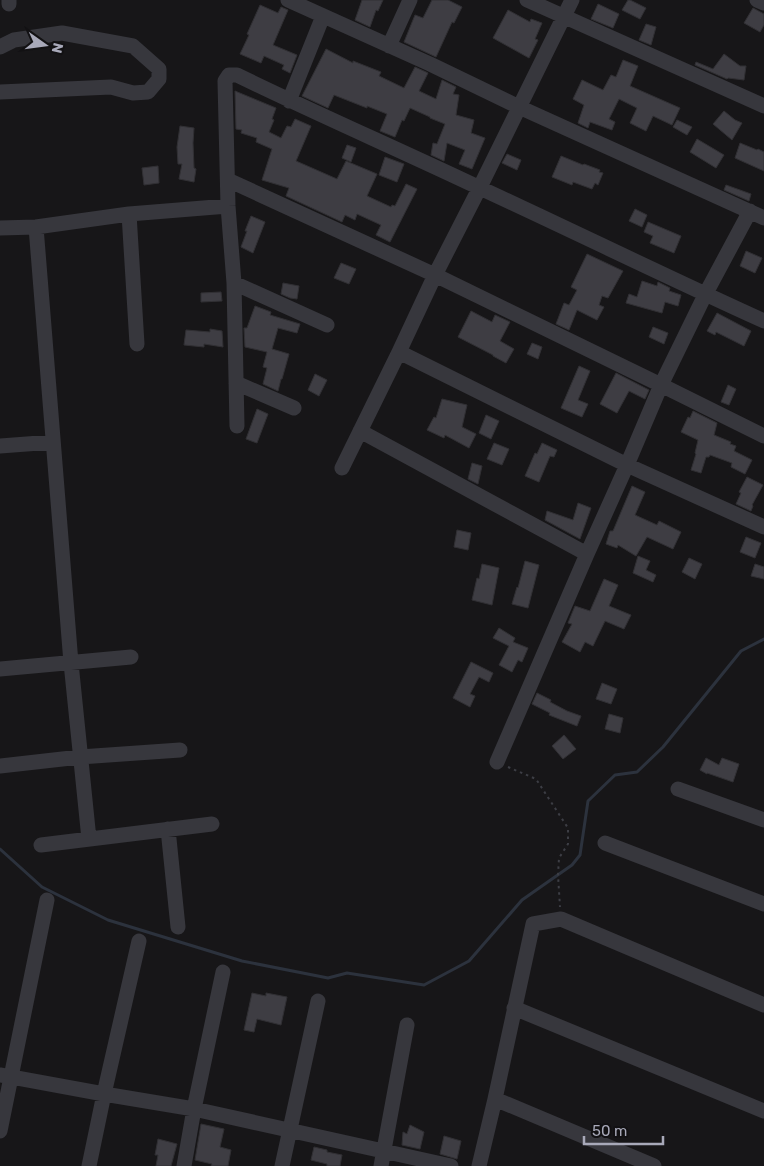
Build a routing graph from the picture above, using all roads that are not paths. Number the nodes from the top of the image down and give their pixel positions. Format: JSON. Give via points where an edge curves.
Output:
{"nodes":[{"id":1,"x":288,"y":0,"type":"edge"},
{"id":2,"x":410,"y":0,"type":"edge"},
{"id":3,"x":527,"y":0,"type":"edge"},
{"id":4,"x":572,"y":0,"type":"edge"},
{"id":5,"x":757,"y":0,"type":"edge"},
{"id":6,"x":764,"y":3,"type":"edge"},
{"id":7,"x":323,"y":16,"type":"junction"},
{"id":8,"x":564,"y":17,"type":"junction"},
{"id":9,"x":389,"y":46,"type":"junction"},
{"id":10,"x":0,"y":48,"type":"edge"},
{"id":11,"x":0,"y":92,"type":"edge"},
{"id":12,"x":289,"y":100,"type":"junction"},
{"id":13,"x":764,"y":106,"type":"edge"},
{"id":14,"x":520,"y":107,"type":"junction"},
{"id":15,"x":228,"y":180,"type":"junction"},
{"id":16,"x":480,"y":187,"type":"junction"},
{"id":17,"x":228,"y":206,"type":"junction"},
{"id":18,"x":128,"y":214,"type":"junction"},
{"id":19,"x":757,"y":214,"type":"edge"},
{"id":20,"x":36,"y":227,"type":"junction"},
{"id":21,"x":0,"y":228,"type":"edge"},
{"id":22,"x":435,"y":276,"type":"junction"},
{"id":23,"x":234,"y":283,"type":"junction"},
{"id":24,"x":705,"y":294,"type":"junction"},
{"id":25,"x":764,"y":321,"type":"edge"},
{"id":26,"x":327,"y":325,"type":"dead end"},
{"id":27,"x":137,"y":344,"type":"dead end"},
{"id":28,"x":399,"y":352,"type":"junction"},
{"id":29,"x":236,"y":383,"type":"junction"},
{"id":30,"x":661,"y":385,"type":"junction"},
{"id":31,"x":294,"y":408,"type":"dead end"},
{"id":32,"x":237,"y":426,"type":"dead end"},
{"id":33,"x":360,"y":431,"type":"junction"},
{"id":34,"x":764,"y":436,"type":"edge"},
{"id":35,"x":53,"y":442,"type":"junction"},
{"id":36,"x":0,"y":446,"type":"edge"},
{"id":37,"x":627,"y":465,"type":"junction"},
{"id":38,"x":342,"y":468,"type":"dead end"},
{"id":39,"x":764,"y":527,"type":"edge"},
{"id":40,"x":587,"y":554,"type":"junction"},
{"id":41,"x":131,"y":657,"type":"dead end"},
{"id":42,"x":71,"y":663,"type":"junction"},
{"id":43,"x":0,"y":669,"type":"edge"},
{"id":44,"x":180,"y":750,"type":"dead end"},
{"id":45,"x":80,"y":757,"type":"junction"},
{"id":46,"x":497,"y":762,"type":"road end"},
{"id":47,"x":0,"y":766,"type":"edge"},
{"id":48,"x":678,"y":789,"type":"dead end"},
{"id":49,"x":764,"y":820,"type":"edge"},
{"id":50,"x":212,"y":824,"type":"dead end"},
{"id":51,"x":168,"y":829,"type":"junction"},
{"id":52,"x":89,"y":839,"type":"junction"},
{"id":53,"x":605,"y":843,"type":"dead end"},
{"id":54,"x":42,"y":845,"type":"dead end"},
{"id":55,"x":47,"y":900,"type":"dead end"},
{"id":56,"x":764,"y":904,"type":"edge"},
{"id":57,"x":178,"y":927,"type":"dead end"},
{"id":58,"x":140,"y":941,"type":"dead end"},
{"id":59,"x":224,"y":972,"type":"dead end"},
{"id":60,"x":318,"y":1001,"type":"dead end"},
{"id":61,"x":764,"y":1005,"type":"edge"},
{"id":62,"x":514,"y":1008,"type":"junction"},
{"id":63,"x":407,"y":1025,"type":"dead end"},
{"id":64,"x":6,"y":1076,"type":"edge"},
{"id":65,"x":104,"y":1094,"type":"junction"},
{"id":66,"x":495,"y":1099,"type":"junction"},
{"id":67,"x":194,"y":1108,"type":"junction"},
{"id":68,"x":764,"y":1111,"type":"edge"},
{"id":69,"x":290,"y":1130,"type":"junction"},
{"id":70,"x":0,"y":1131,"type":"edge"},
{"id":71,"x":383,"y":1158,"type":"edge"},
{"id":72,"x":89,"y":1166,"type":"edge"},
{"id":73,"x":184,"y":1166,"type":"edge"},
{"id":74,"x":282,"y":1166,"type":"edge"},
{"id":75,"x":451,"y":1166,"type":"edge"},
{"id":76,"x":479,"y":1166,"type":"edge"},
{"id":77,"x":654,"y":1166,"type":"edge"}],
"edges":[{"from":1,"to":7,"type":"street"},
{"from":2,"to":9,"type":"street"},
{"from":3,"to":8,"type":"street"},
{"from":4,"to":8,"type":"street"},
{"from":5,"to":6,"type":"street"},
{"from":7,"to":9,"type":"street"},
{"from":7,"to":12,"type":"street"},
{"from":8,"to":13,"type":"street"},
{"from":8,"to":14,"type":"street"},
{"from":9,"to":14,"type":"street"},
{"from":10,"to":11,"type":"street","via":[[14,40],[62,33],[133,46],[159,69],[159,79],[148,92],[132,93],[111,87]]},
{"from":12,"to":15,"type":"street","via":[[237,75],[229,75],[225,81]]},
{"from":12,"to":16,"type":"street"},
{"from":14,"to":16,"type":"street"},
{"from":14,"to":19,"type":"street"},
{"from":15,"to":17,"type":"street"},
{"from":15,"to":22,"type":"street"},
{"from":16,"to":22,"type":"street"},
{"from":16,"to":24,"type":"street"},
{"from":17,"to":18,"type":"street"},
{"from":17,"to":23,"type":"street"},
{"from":18,"to":20,"type":"street"},
{"from":18,"to":27,"type":"street"},
{"from":19,"to":24,"type":"street"},
{"from":20,"to":21,"type":"street"},
{"from":20,"to":35,"type":"street"},
{"from":22,"to":28,"type":"street"},
{"from":22,"to":30,"type":"street"},
{"from":23,"to":26,"type":"street"},
{"from":23,"to":29,"type":"street"},
{"from":24,"to":25,"type":"street"},
{"from":24,"to":30,"type":"street"},
{"from":28,"to":33,"type":"street"},
{"from":28,"to":37,"type":"street"},
{"from":29,"to":31,"type":"street"},
{"from":29,"to":32,"type":"street"},
{"from":30,"to":34,"type":"street"},
{"from":30,"to":37,"type":"street"},
{"from":33,"to":38,"type":"street"},
{"from":33,"to":40,"type":"street"},
{"from":35,"to":36,"type":"street"},
{"from":35,"to":42,"type":"street"},
{"from":37,"to":39,"type":"street"},
{"from":37,"to":40,"type":"street"},
{"from":40,"to":46,"type":"street"},
{"from":41,"to":42,"type":"street"},
{"from":42,"to":43,"type":"street"},
{"from":42,"to":45,"type":"street"},
{"from":44,"to":45,"type":"street"},
{"from":45,"to":47,"type":"street"},
{"from":45,"to":52,"type":"street"},
{"from":48,"to":49,"type":"street"},
{"from":50,"to":51,"type":"street"},
{"from":51,"to":52,"type":"street"},
{"from":51,"to":57,"type":"street"},
{"from":52,"to":54,"type":"street"},
{"from":53,"to":56,"type":"street"},
{"from":55,"to":64,"type":"street"},
{"from":58,"to":65,"type":"street"},
{"from":59,"to":67,"type":"street"},
{"from":60,"to":69,"type":"street"},
{"from":61,"to":62,"type":"street","via":[[561,919],[533,924]]},
{"from":62,"to":66,"type":"street"},
{"from":62,"to":68,"type":"street"},
{"from":63,"to":71,"type":"street"},
{"from":64,"to":65,"type":"street"},
{"from":64,"to":70,"type":"street"},
{"from":65,"to":67,"type":"street"},
{"from":65,"to":72,"type":"street"},
{"from":66,"to":76,"type":"street"},
{"from":66,"to":77,"type":"street"},
{"from":67,"to":69,"type":"street"},
{"from":67,"to":73,"type":"street"},
{"from":69,"to":71,"type":"street"},
{"from":69,"to":74,"type":"street"},
{"from":71,"to":75,"type":"street"}]}
